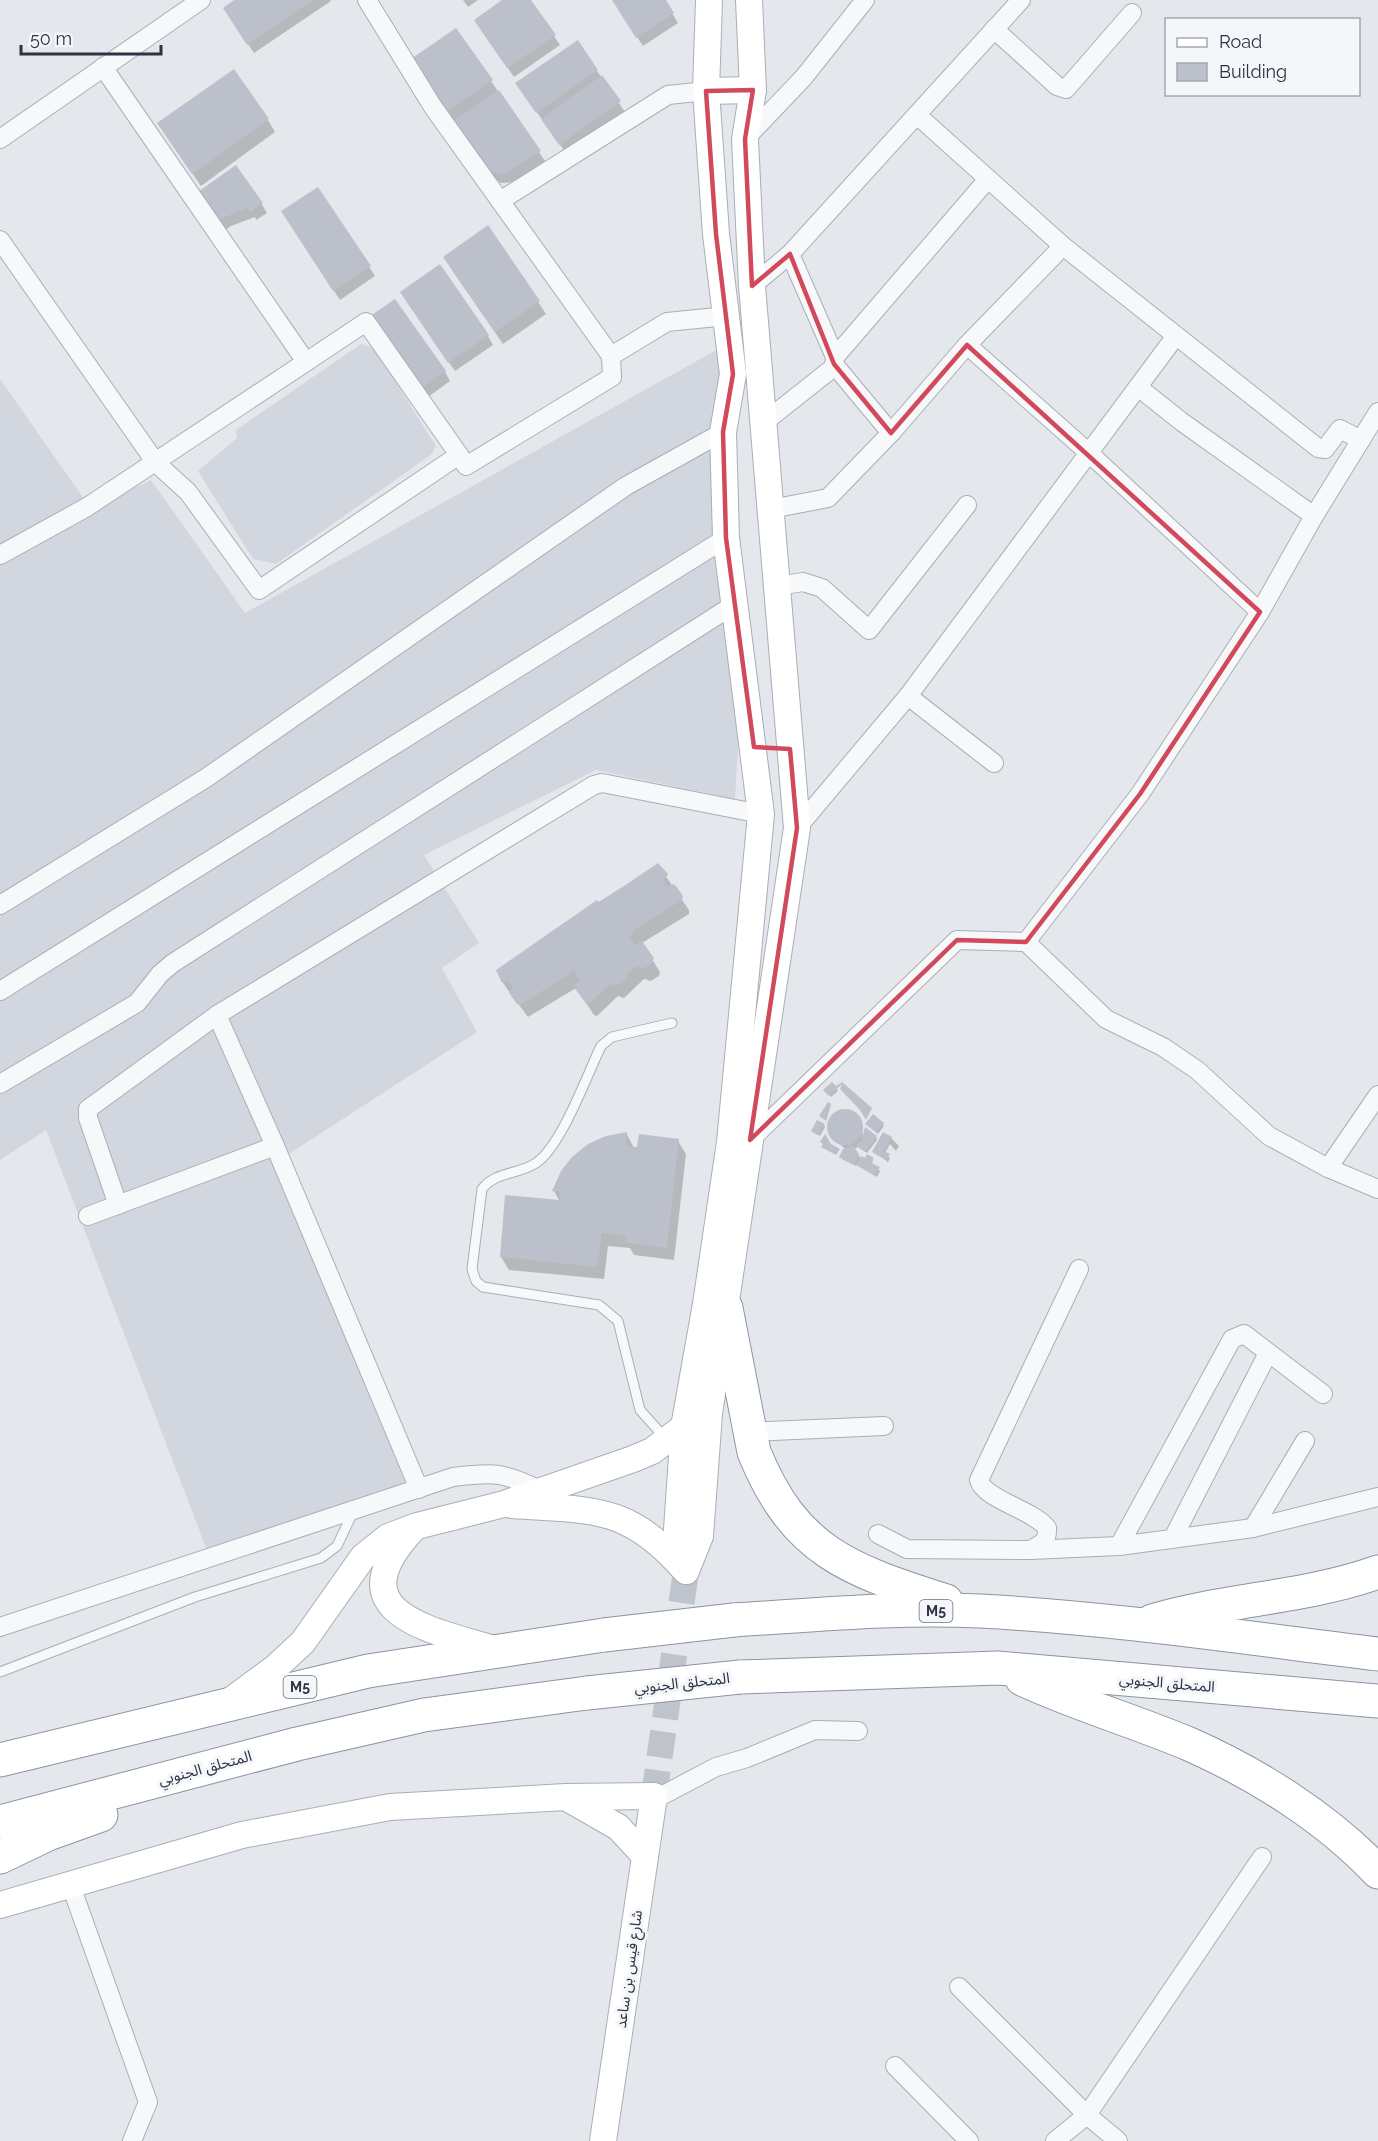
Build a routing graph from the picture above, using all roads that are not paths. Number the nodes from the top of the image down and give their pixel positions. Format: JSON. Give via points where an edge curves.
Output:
{"nodes":[{"id":1,"x":201,"y":0,"type":"edge"},
{"id":2,"x":366,"y":0,"type":"edge"},
{"id":3,"x":709,"y":0,"type":"edge"},
{"id":4,"x":749,"y":0,"type":"edge"},
{"id":5,"x":865,"y":0,"type":"edge"},
{"id":6,"x":1020,"y":0,"type":"edge"},
{"id":7,"x":1132,"y":13,"type":"dead end"},
{"id":8,"x":994,"y":29,"type":"junction"},
{"id":9,"x":104,"y":67,"type":"junction"},
{"id":10,"x":753,"y":90,"type":"junction"},
{"id":11,"x":706,"y":91,"type":"junction"},
{"id":12,"x":917,"y":115,"type":"junction"},
{"id":13,"x":0,"y":139,"type":"edge"},
{"id":14,"x":745,"y":139,"type":"junction"},
{"id":15,"x":988,"y":179,"type":"junction"},
{"id":16,"x":500,"y":201,"type":"junction"},
{"id":17,"x":0,"y":240,"type":"edge"},
{"id":18,"x":1063,"y":246,"type":"junction"},
{"id":19,"x":790,"y":254,"type":"junction"},
{"id":20,"x":752,"y":286,"type":"junction"},
{"id":21,"x":727,"y":316,"type":"junction"},
{"id":22,"x":1174,"y":337,"type":"junction"},
{"id":23,"x":967,"y":345,"type":"junction"},
{"id":24,"x":611,"y":356,"type":"junction"},
{"id":25,"x":306,"y":362,"type":"junction"},
{"id":26,"x":834,"y":362,"type":"junction"},
{"id":27,"x":1138,"y":387,"type":"junction"},
{"id":28,"x":1378,"y":412,"type":"edge"},
{"id":29,"x":762,"y":424,"type":"junction"},
{"id":30,"x":723,"y":432,"type":"junction"},
{"id":31,"x":891,"y":433,"type":"junction"},
{"id":32,"x":1360,"y":440,"type":"junction"},
{"id":33,"x":1089,"y":453,"type":"junction"},
{"id":34,"x":459,"y":455,"type":"junction"},
{"id":35,"x":156,"y":463,"type":"junction"},
{"id":36,"x":967,"y":505,"type":"dead end"},
{"id":37,"x":771,"y":509,"type":"junction"},
{"id":38,"x":1314,"y":516,"type":"junction"},
{"id":39,"x":726,"y":538,"type":"junction"},
{"id":40,"x":0,"y":555,"type":"edge"},
{"id":41,"x":778,"y":586,"type":"junction"},
{"id":42,"x":735,"y":604,"type":"junction"},
{"id":43,"x":1260,"y":612,"type":"junction"},
{"id":44,"x":908,"y":696,"type":"junction"},
{"id":45,"x":754,"y":747,"type":"junction"},
{"id":46,"x":790,"y":749,"type":"junction"},
{"id":47,"x":994,"y":763,"type":"dead end"},
{"id":48,"x":761,"y":814,"type":"junction"},
{"id":49,"x":797,"y":828,"type":"junction"},
{"id":50,"x":0,"y":905,"type":"edge"},
{"id":51,"x":1026,"y":942,"type":"junction"},
{"id":52,"x":0,"y":991,"type":"edge"},
{"id":53,"x":217,"y":1016,"type":"junction"},
{"id":54,"x":672,"y":1023,"type":"dead end"},
{"id":55,"x":0,"y":1084,"type":"edge"},
{"id":56,"x":1378,"y":1095,"type":"edge"},
{"id":57,"x":750,"y":1140,"type":"junction"},
{"id":58,"x":275,"y":1146,"type":"junction"},
{"id":59,"x":1328,"y":1168,"type":"junction"},
{"id":60,"x":1378,"y":1189,"type":"edge"},
{"id":61,"x":118,"y":1204,"type":"junction"},
{"id":62,"x":88,"y":1216,"type":"dead end"},
{"id":63,"x":1079,"y":1269,"type":"dead end"},
{"id":64,"x":726,"y":1308,"type":"junction"},
{"id":65,"x":1268,"y":1353,"type":"junction"},
{"id":66,"x":1323,"y":1394,"type":"dead end"},
{"id":67,"x":884,"y":1426,"type":"dead end"},
{"id":68,"x":748,"y":1432,"type":"junction"},
{"id":69,"x":676,"y":1434,"type":"junction"},
{"id":70,"x":1305,"y":1441,"type":"dead end"},
{"id":71,"x":419,"y":1489,"type":"junction"},
{"id":72,"x":540,"y":1490,"type":"junction"},
{"id":73,"x":1378,"y":1497,"type":"edge"},
{"id":74,"x":504,"y":1504,"type":"junction"},
{"id":75,"x":354,"y":1510,"type":"junction"},
{"id":76,"x":417,"y":1526,"type":"junction"},
{"id":77,"x":1253,"y":1528,"type":"junction"},
{"id":78,"x":878,"y":1534,"type":"dead end"},
{"id":79,"x":1173,"y":1538,"type":"junction"},
{"id":80,"x":1119,"y":1546,"type":"junction"},
{"id":81,"x":1030,"y":1550,"type":"junction"},
{"id":82,"x":686,"y":1571,"type":"junction"},
{"id":83,"x":1378,"y":1572,"type":"edge"},
{"id":84,"x":980,"y":1611,"type":"junction"},
{"id":85,"x":1138,"y":1625,"type":"junction"},
{"id":86,"x":0,"y":1627,"type":"edge"},
{"id":87,"x":499,"y":1651,"type":"junction"},
{"id":88,"x":1378,"y":1654,"type":"edge"},
{"id":89,"x":998,"y":1668,"type":"junction"},
{"id":90,"x":0,"y":1672,"type":"edge"},
{"id":91,"x":1283,"y":1693,"type":"junction"},
{"id":92,"x":1378,"y":1701,"type":"edge"},
{"id":93,"x":224,"y":1705,"type":"junction"},
{"id":94,"x":1378,"y":1724,"type":"edge"},
{"id":95,"x":858,"y":1731,"type":"dead end"},
{"id":96,"x":297,"y":1744,"type":"junction"},
{"id":97,"x":0,"y":1757,"type":"edge"},
{"id":98,"x":654,"y":1796,"type":"junction"},
{"id":99,"x":566,"y":1797,"type":"junction"},
{"id":100,"x":0,"y":1822,"type":"edge"},
{"id":101,"x":645,"y":1856,"type":"junction"},
{"id":102,"x":0,"y":1857,"type":"edge"},
{"id":103,"x":1262,"y":1857,"type":"dead end"},
{"id":104,"x":1378,"y":1872,"type":"edge"},
{"id":105,"x":70,"y":1883,"type":"junction"},
{"id":106,"x":0,"y":1905,"type":"edge"},
{"id":107,"x":959,"y":1987,"type":"dead end"},
{"id":108,"x":895,"y":2066,"type":"dead end"},
{"id":109,"x":1087,"y":2115,"type":"junction"},
{"id":110,"x":132,"y":2141,"type":"edge"},
{"id":111,"x":603,"y":2141,"type":"edge"},
{"id":112,"x":969,"y":2141,"type":"edge"},
{"id":113,"x":1055,"y":2141,"type":"edge"},
{"id":114,"x":1118,"y":2141,"type":"edge"}],
"edges":[{"from":1,"to":9,"type":"street"},
{"from":2,"to":16,"type":"street","via":[[433,107]]},
{"from":3,"to":11,"type":"main road"},
{"from":4,"to":10,"type":"main road"},
{"from":5,"to":14,"type":"street","via":[[804,76]]},
{"from":6,"to":8,"type":"street"},
{"from":7,"to":8,"type":"street","via":[[1066,89],[1057,86]]},
{"from":8,"to":12,"type":"street"},
{"from":9,"to":13,"type":"street"},
{"from":9,"to":25,"type":"street"},
{"from":10,"to":11,"type":"main road"},
{"from":10,"to":14,"type":"main road"},
{"from":11,"to":16,"type":"street","via":[[668,95]]},
{"from":11,"to":21,"type":"main road","via":[[716,234]]},
{"from":12,"to":15,"type":"street"},
{"from":12,"to":19,"type":"street"},
{"from":14,"to":20,"type":"main road"},
{"from":15,"to":18,"type":"street"},
{"from":15,"to":26,"type":"street"},
{"from":16,"to":24,"type":"street"},
{"from":17,"to":35,"type":"street"},
{"from":18,"to":22,"type":"street"},
{"from":18,"to":23,"type":"street"},
{"from":19,"to":20,"type":"street"},
{"from":19,"to":26,"type":"street"},
{"from":20,"to":29,"type":"main road"},
{"from":21,"to":24,"type":"street","via":[[667,322]]},
{"from":21,"to":30,"type":"main road","via":[[733,374]]},
{"from":22,"to":27,"type":"street"},
{"from":22,"to":32,"type":"street","via":[[1318,448],[1325,449],[1340,429]]},
{"from":23,"to":31,"type":"street"},
{"from":23,"to":33,"type":"street"},
{"from":24,"to":34,"type":"street","via":[[612,377],[466,466]]},
{"from":25,"to":34,"type":"street","via":[[366,322]]},
{"from":25,"to":35,"type":"street"},
{"from":26,"to":29,"type":"street"},
{"from":26,"to":31,"type":"street"},
{"from":27,"to":33,"type":"street"},
{"from":27,"to":38,"type":"street"},
{"from":28,"to":32,"type":"street"},
{"from":29,"to":37,"type":"main road"},
{"from":30,"to":39,"type":"main road"},
{"from":30,"to":50,"type":"street","via":[[626,486],[206,778]]},
{"from":31,"to":37,"type":"street","via":[[828,498]]},
{"from":32,"to":38,"type":"street"},
{"from":33,"to":43,"type":"street"},
{"from":33,"to":44,"type":"street"},
{"from":34,"to":35,"type":"street","via":[[259,590],[188,492]]},
{"from":35,"to":40,"type":"street"},
{"from":36,"to":41,"type":"street","via":[[869,630],[822,588],[803,582]]},
{"from":37,"to":41,"type":"main road"},
{"from":38,"to":43,"type":"street"},
{"from":39,"to":42,"type":"main road"},
{"from":39,"to":52,"type":"street"},
{"from":41,"to":46,"type":"main road"},
{"from":42,"to":45,"type":"main road"},
{"from":42,"to":55,"type":"street","via":[[173,963],[137,1003]]},
{"from":43,"to":51,"type":"street","via":[[1140,794]]},
{"from":44,"to":47,"type":"street"},
{"from":44,"to":49,"type":"street"},
{"from":45,"to":46,"type":"main road"},
{"from":45,"to":48,"type":"main road"},
{"from":46,"to":49,"type":"main road"},
{"from":48,"to":53,"type":"street","via":[[610,784],[594,785]]},
{"from":48,"to":69,"type":"main road","via":[[730,1142],[706,1304]]},
{"from":49,"to":57,"type":"main road"},
{"from":51,"to":57,"type":"street","via":[[957,940]]},
{"from":51,"to":59,"type":"street","via":[[1106,1019],[1172,1053],[1197,1070],[1269,1136]]},
{"from":53,"to":58,"type":"street"},
{"from":53,"to":61,"type":"street","via":[[88,1108]]},
{"from":54,"to":69,"type":"lane","via":[[612,1037],[601,1046],[545,1156],[534,1165],[488,1182],[482,1189],[472,1269],[483,1287],[599,1305],[608,1310],[618,1321],[640,1410]]},
{"from":56,"to":59,"type":"street"},
{"from":57,"to":64,"type":"main road"},
{"from":58,"to":61,"type":"street"},
{"from":58,"to":71,"type":"street"},
{"from":59,"to":60,"type":"street"},
{"from":61,"to":62,"type":"street"},
{"from":63,"to":81,"type":"street","via":[[979,1480],[983,1489],[1032,1515],[1047,1528],[1044,1542]]},
{"from":64,"to":68,"type":"highway"},
{"from":64,"to":82,"type":"main road","via":[[706,1434],[700,1536]]},
{"from":65,"to":66,"type":"street"},
{"from":65,"to":79,"type":"street"},
{"from":65,"to":80,"type":"street","via":[[1244,1334],[1232,1340]]},
{"from":67,"to":68,"type":"street"},
{"from":68,"to":84,"type":"highway","via":[[762,1472],[784,1509],[831,1555],[871,1577]]},
{"from":69,"to":72,"type":"main road","via":[[652,1451]]},
{"from":69,"to":82,"type":"main road","via":[[677,1530]]},
{"from":70,"to":77,"type":"street"},
{"from":71,"to":72,"type":"street","via":[[453,1477],[497,1473]]},
{"from":71,"to":75,"type":"street"},
{"from":72,"to":74,"type":"main road"},
{"from":73,"to":77,"type":"street"},
{"from":74,"to":76,"type":"main road"},
{"from":74,"to":82,"type":"main road","via":[[594,1511],[617,1517],[650,1535]]},
{"from":75,"to":86,"type":"street"},
{"from":75,"to":90,"type":"lane","via":[[337,1546],[321,1558],[195,1597]]},
{"from":76,"to":87,"type":"main road","via":[[385,1567],[384,1589],[395,1611],[414,1625]]},
{"from":76,"to":93,"type":"main road","via":[[374,1546],[303,1642]]},
{"from":77,"to":79,"type":"street"},
{"from":78,"to":81,"type":"street","via":[[907,1549]]},
{"from":79,"to":80,"type":"street"},
{"from":80,"to":81,"type":"street"},
{"from":83,"to":85,"type":"highway","via":[[1330,1586],[1189,1610]]},
{"from":84,"to":85,"type":"highway","number":"M5"},
{"from":84,"to":87,"type":"highway","number":"M5","bridge":true,"via":[[904,1610],[734,1620]]},
{"from":85,"to":88,"type":"highway","number":"M5"},
{"from":87,"to":93,"type":"highway","number":"M5","via":[[368,1671]]},
{"from":89,"to":91,"type":"highway","name":"المتحلق الجنوبي"},
{"from":89,"to":96,"type":"highway","name":"المتحلق الجنوبي","bridge":true,"via":[[740,1677],[587,1693],[424,1715]]},
{"from":89,"to":104,"type":"highway","via":[[1225,1762],[1312,1816]]},
{"from":91,"to":92,"type":"highway","name":"المتحلق الجنوبي"},
{"from":91,"to":94,"type":"highway","via":[[1291,1705],[1304,1713]]},
{"from":93,"to":97,"type":"highway","number":"M5"},
{"from":95,"to":98,"type":"street","via":[[815,1730],[716,1767]]},
{"from":96,"to":100,"type":"highway","name":"المتحلق الجنوبي"},
{"from":96,"to":102,"type":"highway","via":[[48,1834]]},
{"from":98,"to":99,"type":"main road"},
{"from":98,"to":101,"type":"main road","name":"شارع قيس بن ساعد"},
{"from":99,"to":101,"type":"main road","via":[[618,1827]]},
{"from":99,"to":105,"type":"main road","via":[[390,1808],[242,1835]]},
{"from":101,"to":111,"type":"main road","name":"شارع قيس بن ساعد"},
{"from":103,"to":109,"type":"street"},
{"from":105,"to":106,"type":"main road"},
{"from":105,"to":110,"type":"street","via":[[148,2102]]},
{"from":107,"to":109,"type":"street"},
{"from":108,"to":112,"type":"street"},
{"from":109,"to":113,"type":"street"},
{"from":109,"to":114,"type":"street"}]}
